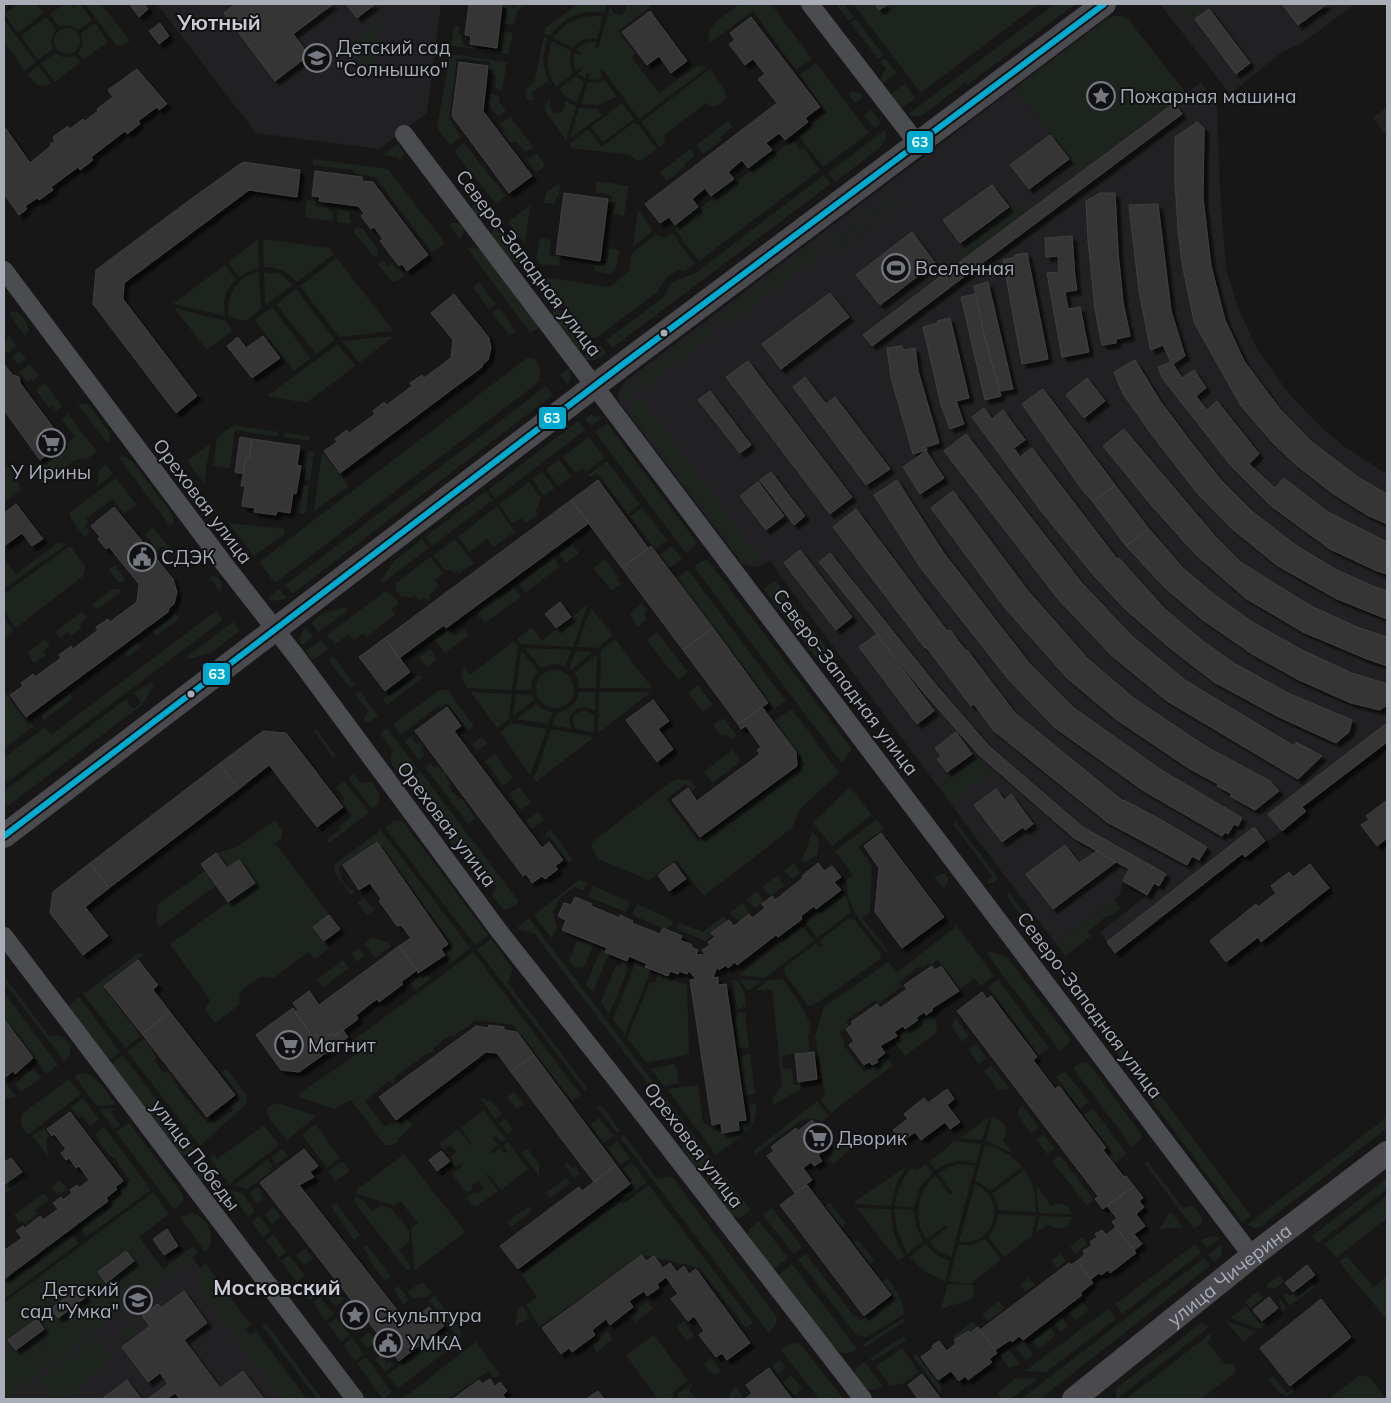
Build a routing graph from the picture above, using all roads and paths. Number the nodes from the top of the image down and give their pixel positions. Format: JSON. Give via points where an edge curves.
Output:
{"nodes":[{"id":1,"x":810,"y":4,"type":"edge"},
{"id":2,"x":1104,"y":4,"type":"edge"},
{"id":3,"x":404,"y":134,"type":"dead end"},
{"id":4,"x":917,"y":143,"type":"junction"},
{"id":5,"x":4,"y":270,"type":"edge"},
{"id":6,"x":596,"y":386,"type":"junction"},
{"id":7,"x":276,"y":629,"type":"junction"},
{"id":8,"x":4,"y":836,"type":"edge"},
{"id":9,"x":4,"y":936,"type":"edge"},
{"id":10,"x":1387,"y":1153,"type":"edge"},
{"id":11,"x":1252,"y":1256,"type":"junction"},
{"id":12,"x":355,"y":1399,"type":"edge"},
{"id":13,"x":863,"y":1399,"type":"edge"},
{"id":14,"x":1074,"y":1399,"type":"edge"}],
"edges":[{"from":1,"to":4,"type":"street"},
{"from":2,"to":4,"type":"main road"},
{"from":3,"to":6,"type":"street","name":"Северо-Западная улица"},
{"from":4,"to":6,"type":"main road"},
{"from":5,"to":7,"type":"street","name":"Ореховая улица"},
{"from":6,"to":7,"type":"main road"},
{"from":6,"to":11,"type":"street","name":"Северо-Западная улица"},
{"from":7,"to":8,"type":"main road"},
{"from":7,"to":13,"type":"street","name":"Ореховая улица","via":[[499,931]]},
{"from":9,"to":12,"type":"street","name":"улица Победы"},
{"from":10,"to":11,"type":"main road","name":"улица Чичерина"},
{"from":11,"to":14,"type":"main road","name":"улица Чичерина"}]}
